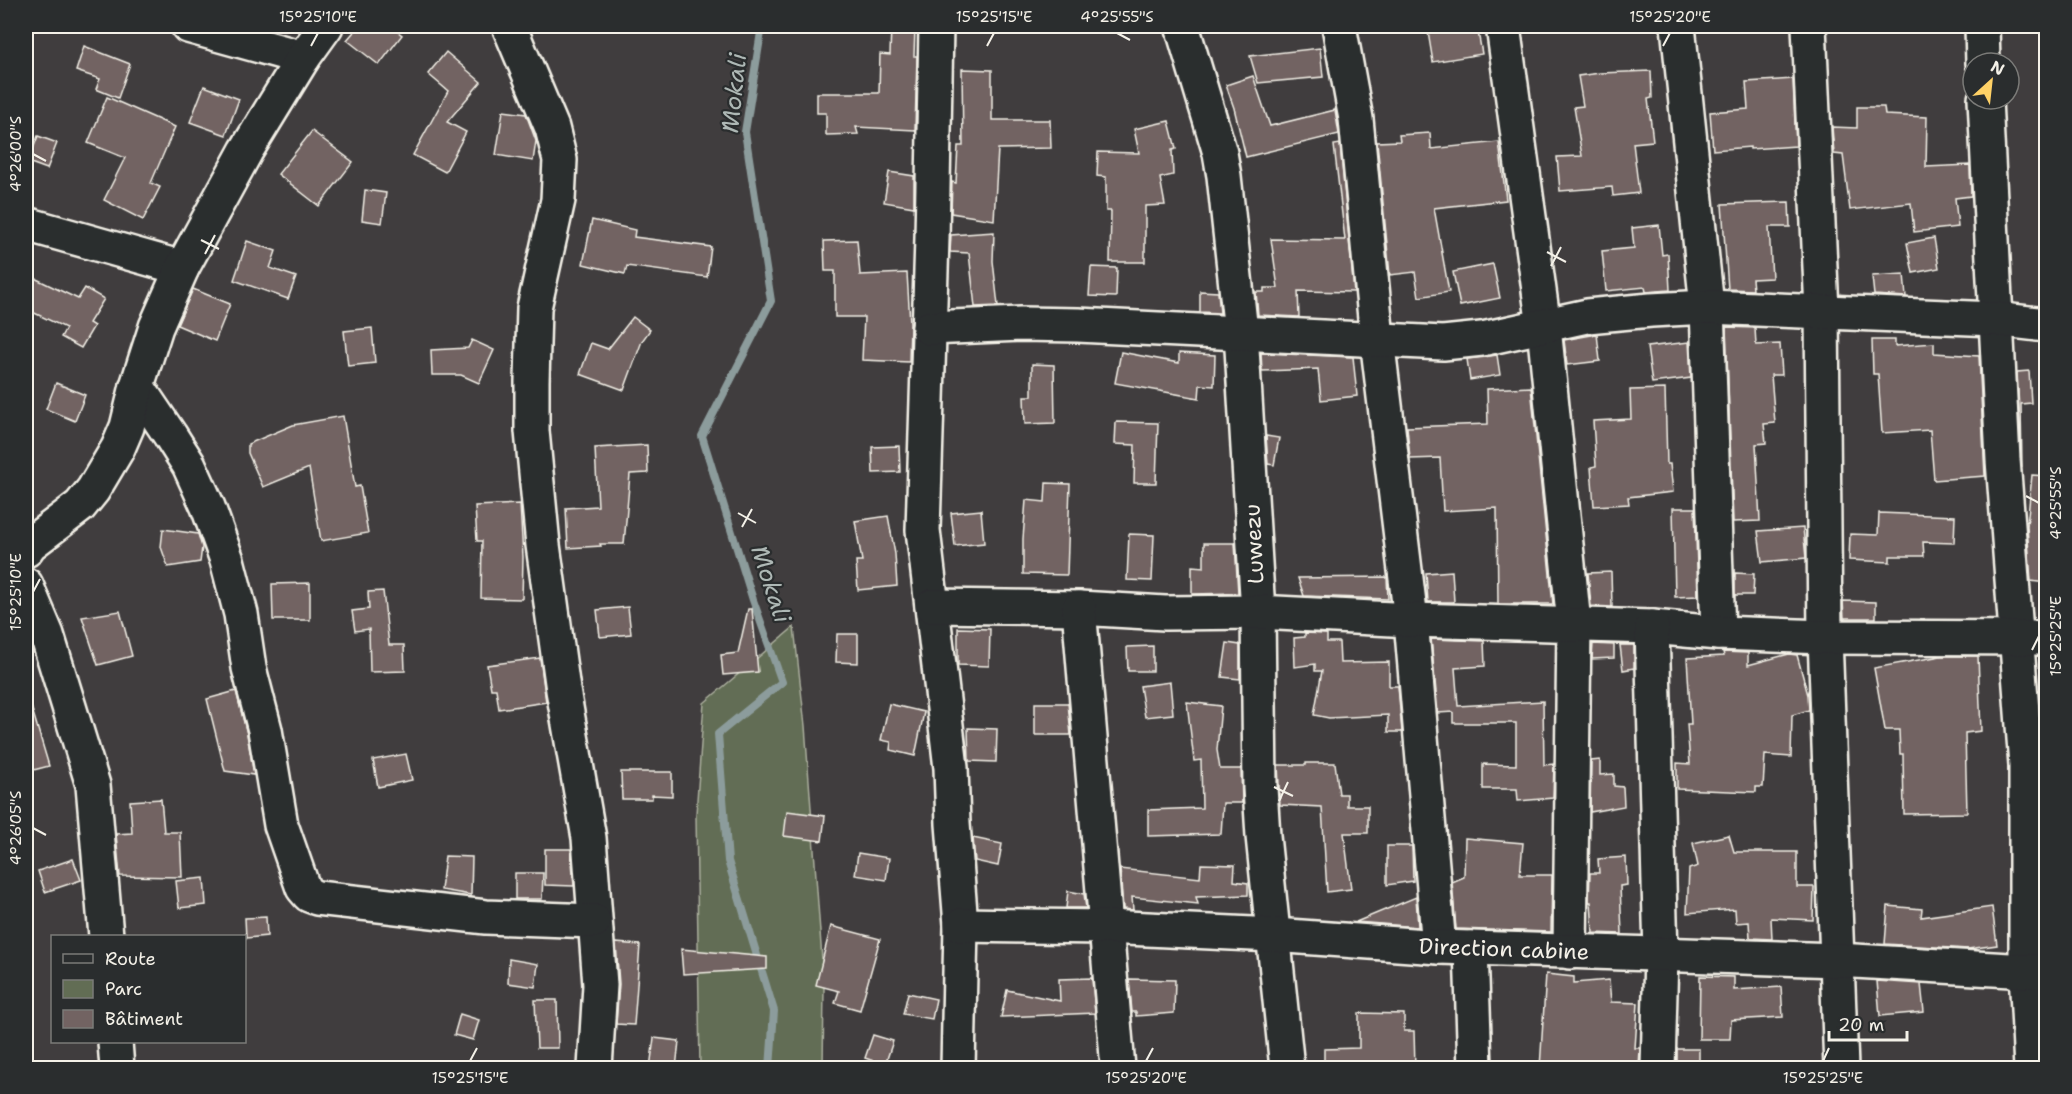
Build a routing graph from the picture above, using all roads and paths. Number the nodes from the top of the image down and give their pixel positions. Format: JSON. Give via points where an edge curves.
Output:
{"nodes":[{"id":1,"x":188,"y":26,"type":"edge"},
{"id":2,"x":326,"y":26,"type":"edge"},
{"id":3,"x":509,"y":26,"type":"edge"},
{"id":4,"x":936,"y":26,"type":"edge"},
{"id":5,"x":1182,"y":26,"type":"edge"},
{"id":6,"x":1339,"y":26,"type":"edge"},
{"id":7,"x":1503,"y":26,"type":"edge"},
{"id":8,"x":1678,"y":26,"type":"edge"},
{"id":9,"x":1809,"y":26,"type":"edge"},
{"id":10,"x":1982,"y":26,"type":"edge"},
{"id":11,"x":1983,"y":51,"type":"edge"},
{"id":12,"x":303,"y":58,"type":"junction"},
{"id":13,"x":1986,"y":111,"type":"edge"},
{"id":14,"x":26,"y":224,"type":"edge"},
{"id":15,"x":182,"y":268,"type":"junction"},
{"id":16,"x":1707,"y":308,"type":"junction"},
{"id":17,"x":1822,"y":311,"type":"junction"},
{"id":18,"x":1995,"y":319,"type":"junction"},
{"id":19,"x":2046,"y":325,"type":"edge"},
{"id":20,"x":1544,"y":327,"type":"junction"},
{"id":21,"x":929,"y":328,"type":"junction"},
{"id":22,"x":1241,"y":332,"type":"junction"},
{"id":23,"x":1377,"y":339,"type":"junction"},
{"id":24,"x":137,"y":386,"type":"junction"},
{"id":25,"x":26,"y":550,"type":"edge"},
{"id":26,"x":26,"y":585,"type":"edge"},
{"id":27,"x":932,"y":606,"type":"junction"},
{"id":28,"x":1079,"y":608,"type":"junction"},
{"id":29,"x":1258,"y":612,"type":"junction"},
{"id":30,"x":1411,"y":620,"type":"junction"},
{"id":31,"x":1574,"y":624,"type":"junction"},
{"id":32,"x":1652,"y":627,"type":"junction"},
{"id":33,"x":1718,"y":633,"type":"junction"},
{"id":34,"x":1825,"y":637,"type":"junction"},
{"id":35,"x":2031,"y":639,"type":"edge"},
{"id":36,"x":594,"y":921,"type":"junction"},
{"id":37,"x":961,"y":925,"type":"junction"},
{"id":38,"x":1106,"y":927,"type":"junction"},
{"id":39,"x":106,"y":935,"type":"edge"},
{"id":40,"x":1274,"y":935,"type":"junction"},
{"id":41,"x":1455,"y":948,"type":"junction"},
{"id":42,"x":1570,"y":952,"type":"junction"},
{"id":43,"x":1661,"y":955,"type":"junction"},
{"id":44,"x":1838,"y":960,"type":"junction"},
{"id":45,"x":2036,"y":971,"type":"edge"},
{"id":46,"x":115,"y":1043,"type":"edge"},
{"id":47,"x":117,"y":1068,"type":"edge"},
{"id":48,"x":595,"y":1068,"type":"edge"},
{"id":49,"x":958,"y":1068,"type":"edge"},
{"id":50,"x":1118,"y":1068,"type":"edge"},
{"id":51,"x":1287,"y":1068,"type":"edge"},
{"id":52,"x":1475,"y":1068,"type":"edge"},
{"id":53,"x":1658,"y":1068,"type":"edge"},
{"id":54,"x":1841,"y":1068,"type":"edge"},
{"id":55,"x":2031,"y":1068,"type":"edge"}],
"edges":[{"from":1,"to":12,"type":"street"},
{"from":2,"to":12,"type":"street"},
{"from":3,"to":36,"type":"street","via":[[552,128],[560,160],[558,200],[534,308],[532,430],[563,690],[589,838]]},
{"from":4,"to":21,"type":"street"},
{"from":5,"to":22,"type":"street","name":"Luwezu","via":[[1220,153]]},
{"from":6,"to":23,"type":"street","via":[[1356,119]]},
{"from":7,"to":20,"type":"street"},
{"from":8,"to":16,"type":"street"},
{"from":9,"to":17,"type":"street"},
{"from":10,"to":11,"type":"street"},
{"from":12,"to":15,"type":"street"},
{"from":13,"to":18,"type":"street"},
{"from":14,"to":15,"type":"street"},
{"from":15,"to":24,"type":"street","via":[[156,327]]},
{"from":16,"to":17,"type":"street"},
{"from":16,"to":20,"type":"street","via":[[1610,313]]},
{"from":16,"to":33,"type":"street"},
{"from":17,"to":18,"type":"street"},
{"from":17,"to":34,"type":"street"},
{"from":18,"to":19,"type":"street"},
{"from":18,"to":35,"type":"street"},
{"from":20,"to":23,"type":"street","via":[[1451,342]]},
{"from":20,"to":31,"type":"street"},
{"from":21,"to":22,"type":"street","via":[[1033,324]]},
{"from":21,"to":27,"type":"street","via":[[923,530]]},
{"from":22,"to":23,"type":"street"},
{"from":22,"to":29,"type":"street","name":"Luwezu"},
{"from":23,"to":30,"type":"street"},
{"from":24,"to":25,"type":"street","via":[[128,427],[93,490],[80,506]]},
{"from":24,"to":36,"type":"street","via":[[189,465],[226,560],[241,614],[281,825],[303,888],[318,898],[486,917]]},
{"from":26,"to":39,"type":"street","via":[[47,635],[93,784]]},
{"from":27,"to":28,"type":"street"},
{"from":27,"to":37,"type":"street","via":[[951,768]]},
{"from":28,"to":29,"type":"street","via":[[1165,613]]},
{"from":28,"to":38,"type":"street"},
{"from":29,"to":30,"type":"street"},
{"from":29,"to":40,"type":"street","name":"Luwezu","via":[[1260,788]]},
{"from":30,"to":31,"type":"street"},
{"from":30,"to":41,"type":"street"},
{"from":31,"to":32,"type":"street"},
{"from":31,"to":42,"type":"street"},
{"from":32,"to":33,"type":"street"},
{"from":32,"to":43,"type":"street"},
{"from":33,"to":34,"type":"street"},
{"from":34,"to":35,"type":"street"},
{"from":34,"to":44,"type":"street"},
{"from":35,"to":45,"type":"street","via":[[2026,765]]},
{"from":36,"to":48,"type":"street","via":[[600,985]]},
{"from":37,"to":38,"type":"street","name":"Direction cabine"},
{"from":37,"to":49,"type":"street"},
{"from":38,"to":40,"type":"street","name":"Direction cabine"},
{"from":38,"to":50,"type":"street"},
{"from":40,"to":41,"type":"street","name":"Direction cabine"},
{"from":40,"to":51,"type":"street","name":"Luwezu"},
{"from":41,"to":42,"type":"street","name":"Direction cabine"},
{"from":41,"to":52,"type":"street"},
{"from":42,"to":43,"type":"street","name":"Direction cabine"},
{"from":43,"to":44,"type":"street","name":"Direction cabine"},
{"from":43,"to":53,"type":"street"},
{"from":44,"to":45,"type":"street","name":"Direction cabine"},
{"from":44,"to":54,"type":"street"},
{"from":45,"to":55,"type":"street"},
{"from":46,"to":47,"type":"street"}]}
